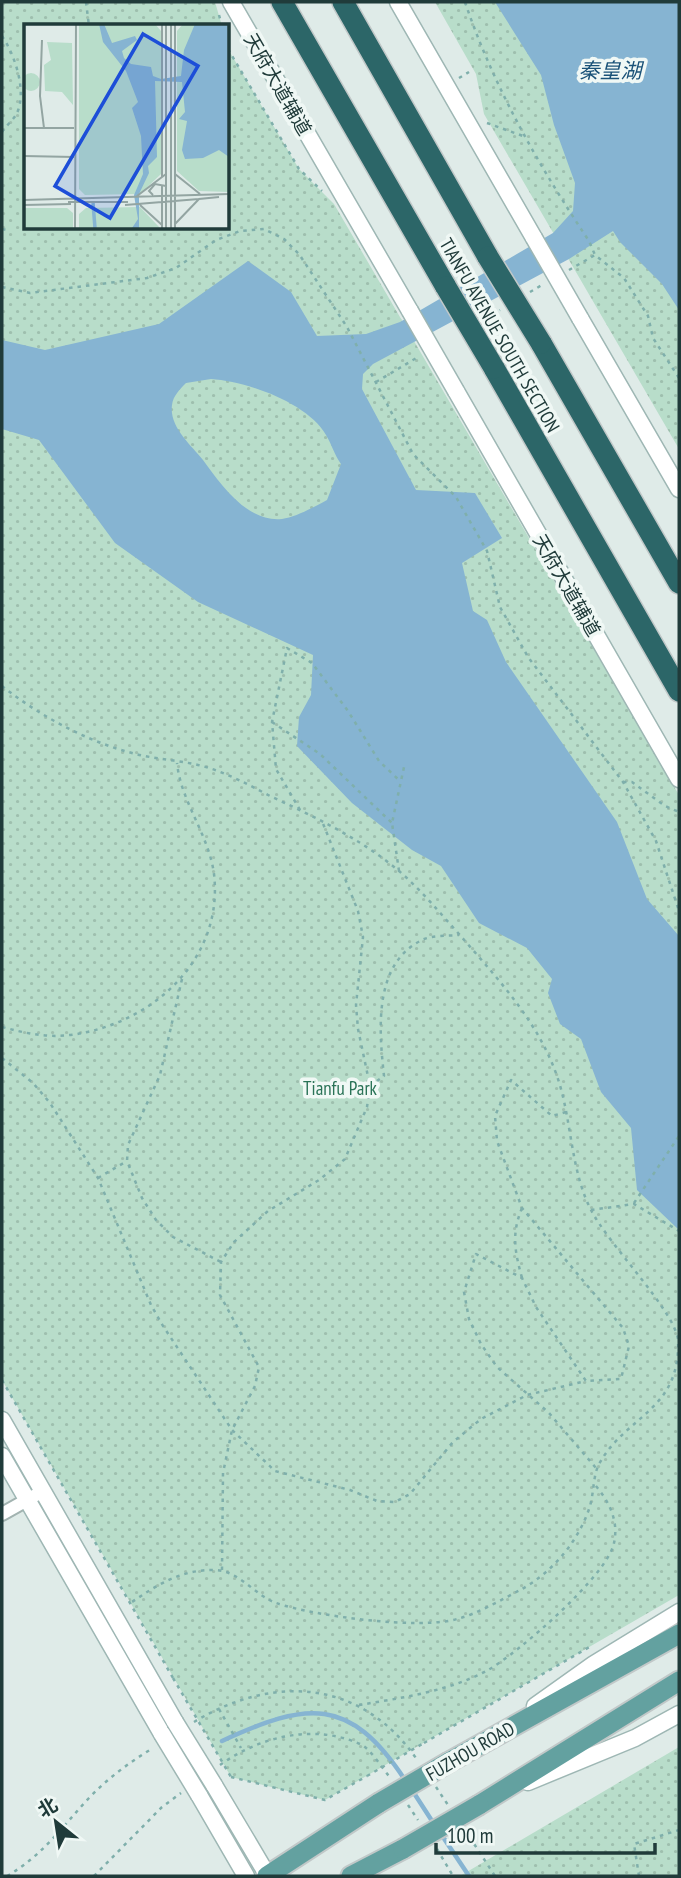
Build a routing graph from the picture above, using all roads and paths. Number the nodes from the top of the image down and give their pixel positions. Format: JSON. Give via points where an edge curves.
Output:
{"nodes":[{"id":1,"x":86,"y":2,"type":"edge"},
{"id":2,"x":231,"y":2,"type":"edge"},
{"id":3,"x":282,"y":2,"type":"edge"},
{"id":4,"x":343,"y":2,"type":"edge"},
{"id":5,"x":398,"y":2,"type":"edge"},
{"id":6,"x":465,"y":2,"type":"edge"},
{"id":7,"x":89,"y":24,"type":"edge"},
{"id":8,"x":2,"y":36,"type":"edge"},
{"id":9,"x":229,"y":51,"type":"edge"},
{"id":10,"x":469,"y":72,"type":"dead end"},
{"id":11,"x":456,"y":79,"type":"dead end"},
{"id":12,"x":264,"y":93,"type":"dead end"},
{"id":13,"x":257,"y":97,"type":"junction"},
{"id":14,"x":480,"y":121,"type":"dead end"},
{"id":15,"x":2,"y":132,"type":"edge"},
{"id":16,"x":525,"y":137,"type":"junction"},
{"id":17,"x":326,"y":195,"type":"dead end"},
{"id":18,"x":2,"y":229,"type":"edge"},
{"id":19,"x":7,"y":230,"type":"dead end"},
{"id":20,"x":595,"y":255,"type":"dead end"},
{"id":21,"x":2,"y":287,"type":"edge"},
{"id":22,"x":679,"y":489,"type":"edge"},
{"id":23,"x":679,"y":583,"type":"edge"},
{"id":24,"x":2,"y":686,"type":"edge"},
{"id":25,"x":679,"y":691,"type":"edge"},
{"id":26,"x":272,"y":722,"type":"junction"},
{"id":27,"x":177,"y":762,"type":"junction"},
{"id":28,"x":404,"y":767,"type":"dead end"},
{"id":29,"x":679,"y":779,"type":"edge"},
{"id":30,"x":400,"y":781,"type":"junction"},
{"id":31,"x":623,"y":782,"type":"junction"},
{"id":32,"x":300,"y":810,"type":"junction"},
{"id":33,"x":679,"y":812,"type":"edge"},
{"id":34,"x":321,"y":819,"type":"junction"},
{"id":35,"x":391,"y":822,"type":"junction"},
{"id":36,"x":399,"y":871,"type":"junction"},
{"id":37,"x":679,"y":911,"type":"edge"},
{"id":38,"x":459,"y":935,"type":"junction"},
{"id":39,"x":183,"y":979,"type":"junction"},
{"id":40,"x":2,"y":1027,"type":"edge"},
{"id":41,"x":2,"y":1058,"type":"edge"},
{"id":42,"x":370,"y":1086,"type":"junction"},
{"id":43,"x":566,"y":1112,"type":"junction"},
{"id":44,"x":679,"y":1136,"type":"edge"},
{"id":45,"x":127,"y":1161,"type":"junction"},
{"id":46,"x":97,"y":1178,"type":"junction"},
{"id":47,"x":634,"y":1204,"type":"junction"},
{"id":48,"x":522,"y":1208,"type":"junction"},
{"id":49,"x":591,"y":1210,"type":"junction"},
{"id":50,"x":679,"y":1231,"type":"edge"},
{"id":51,"x":221,"y":1262,"type":"junction"},
{"id":52,"x":522,"y":1278,"type":"junction"},
{"id":53,"x":2,"y":1380,"type":"edge"},
{"id":54,"x":586,"y":1381,"type":"junction"},
{"id":55,"x":527,"y":1395,"type":"junction"},
{"id":56,"x":2,"y":1420,"type":"edge"},
{"id":57,"x":232,"y":1430,"type":"junction"},
{"id":58,"x":2,"y":1456,"type":"edge"},
{"id":59,"x":596,"y":1469,"type":"junction"},
{"id":60,"x":595,"y":1485,"type":"junction"},
{"id":61,"x":43,"y":1491,"type":"junction"},
{"id":62,"x":27,"y":1499,"type":"junction"},
{"id":63,"x":2,"y":1514,"type":"edge"},
{"id":64,"x":222,"y":1570,"type":"junction"},
{"id":65,"x":129,"y":1604,"type":"junction"},
{"id":66,"x":679,"y":1612,"type":"edge"},
{"id":67,"x":679,"y":1634,"type":"edge"},
{"id":68,"x":598,"y":1642,"type":"dead end"},
{"id":69,"x":679,"y":1681,"type":"edge"},
{"id":70,"x":359,"y":1705,"type":"dead end"},
{"id":71,"x":219,"y":1709,"type":"dead end"},
{"id":72,"x":679,"y":1714,"type":"edge"},
{"id":73,"x":477,"y":1746,"type":"junction"},
{"id":74,"x":242,"y":1749,"type":"junction"},
{"id":75,"x":390,"y":1777,"type":"dead end"},
{"id":76,"x":213,"y":1778,"type":"junction"},
{"id":77,"x":503,"y":1792,"type":"junction"},
{"id":78,"x":182,"y":1793,"type":"dead end"},
{"id":79,"x":405,"y":1801,"type":"dead end"},
{"id":80,"x":420,"y":1824,"type":"dead end"},
{"id":81,"x":679,"y":1830,"type":"edge"},
{"id":82,"x":436,"y":1848,"type":"dead end"},
{"id":83,"x":94,"y":1876,"type":"edge"},
{"id":84,"x":246,"y":1876,"type":"edge"},
{"id":85,"x":268,"y":1876,"type":"edge"},
{"id":86,"x":351,"y":1876,"type":"edge"},
{"id":87,"x":453,"y":1876,"type":"edge"},
{"id":88,"x":639,"y":1876,"type":"edge"}],
"edges":[{"from":1,"to":7,"type":"path"},
{"from":2,"to":29,"type":"street","name":"天府大道辅道","bridge":true},
{"from":3,"to":25,"type":"highway","name":"TIANFU AVENUE SOUTH SECTION","bridge":true},
{"from":4,"to":23,"type":"highway","name":"TIANFU AVENUE SOUTH SECTION","bridge":true},
{"from":5,"to":22,"type":"street","bridge":true},
{"from":6,"to":16,"type":"path"},
{"from":8,"to":15,"type":"path","via":[[12,54],[19,94],[17,113]]},
{"from":9,"to":13,"type":"path"},
{"from":10,"to":11,"type":"path"},
{"from":12,"to":13,"type":"path"},
{"from":13,"to":17,"type":"path","via":[[299,169]]},
{"from":14,"to":16,"type":"path"},
{"from":16,"to":20,"type":"path"},
{"from":18,"to":19,"type":"path"},
{"from":21,"to":31,"type":"path","via":[[30,293],[147,278],[176,268],[216,240],[240,230],[264,229],[284,239],[347,327],[413,454],[456,497],[487,551],[500,607],[528,657]]},
{"from":24,"to":27,"type":"path","via":[[43,715],[89,738]]},
{"from":26,"to":30,"type":"path","via":[[287,648],[312,663],[379,761]]},
{"from":26,"to":32,"type":"path","via":[[276,769]]},
{"from":26,"to":35,"type":"path","via":[[320,754]]},
{"from":27,"to":32,"type":"path","via":[[240,780]]},
{"from":27,"to":39,"type":"path","via":[[179,784],[214,873],[213,912],[202,946]]},
{"from":28,"to":30,"type":"path"},
{"from":30,"to":35,"type":"path"},
{"from":31,"to":33,"type":"path","via":[[632,782]]},
{"from":31,"to":37,"type":"path","via":[[656,841]]},
{"from":32,"to":34,"type":"path"},
{"from":34,"to":36,"type":"path"},
{"from":34,"to":42,"type":"path","via":[[358,911],[363,937],[357,1017]]},
{"from":35,"to":36,"type":"path"},
{"from":36,"to":38,"type":"path"},
{"from":38,"to":42,"type":"path","via":[[423,939],[393,963],[382,1001],[384,1076]]},
{"from":38,"to":43,"type":"path","via":[[519,1005],[557,1074]]},
{"from":39,"to":40,"type":"path","via":[[161,1000],[97,1031],[38,1036]]},
{"from":39,"to":45,"type":"path","via":[[160,1075],[128,1145]]},
{"from":41,"to":46,"type":"path","via":[[50,1103]]},
{"from":42,"to":51,"type":"path","via":[[367,1107],[345,1159],[268,1211],[234,1242]]},
{"from":43,"to":48,"type":"path","via":[[552,1116],[511,1080],[502,1096],[495,1116],[497,1142]]},
{"from":43,"to":49,"type":"path"},
{"from":44,"to":47,"type":"path"},
{"from":45,"to":46,"type":"path"},
{"from":45,"to":51,"type":"path","via":[[156,1220],[173,1237]]},
{"from":46,"to":57,"type":"path","via":[[151,1305]]},
{"from":47,"to":49,"type":"path"},
{"from":47,"to":50,"type":"path"},
{"from":48,"to":52,"type":"path","via":[[514,1228]]},
{"from":48,"to":54,"type":"path","via":[[623,1328],[629,1346],[621,1379]]},
{"from":49,"to":59,"type":"path","via":[[667,1314],[678,1339],[677,1378],[670,1393],[610,1448]]},
{"from":51,"to":57,"type":"path","via":[[220,1295],[259,1367],[255,1386]]},
{"from":52,"to":54,"type":"path"},
{"from":52,"to":55,"type":"path","via":[[476,1254],[464,1292],[469,1319],[481,1344],[497,1367]]},
{"from":53,"to":65,"type":"path"},
{"from":54,"to":55,"type":"path"},
{"from":55,"to":57,"type":"path","via":[[462,1434],[410,1494],[395,1502],[377,1501],[275,1471]]},
{"from":55,"to":59,"type":"path","via":[[549,1413]]},
{"from":56,"to":61,"type":"street"},
{"from":57,"to":64,"type":"path","via":[[223,1473]]},
{"from":58,"to":62,"type":"street"},
{"from":59,"to":60,"type":"path"},
{"from":60,"to":64,"type":"path","via":[[581,1530],[544,1575],[459,1619],[388,1621],[286,1605]]},
{"from":60,"to":70,"type":"path","via":[[607,1499],[616,1532],[605,1566],[519,1650],[486,1671],[444,1687]]},
{"from":61,"to":62,"type":"street"},
{"from":61,"to":76,"type":"street","bridge":true,"via":[[175,1722]]},
{"from":62,"to":63,"type":"street"},
{"from":62,"to":84,"type":"street","bridge":true},
{"from":64,"to":65,"type":"path","via":[[189,1572],[166,1580]]},
{"from":65,"to":68,"type":"path","bridge":true,"via":[[231,1777],[325,1800]]},
{"from":66,"to":73,"type":"street","via":[[594,1664]]},
{"from":67,"to":73,"type":"main road","name":"FUZHOU ROAD"},
{"from":69,"to":77,"type":"main road"},
{"from":71,"to":74,"type":"path"},
{"from":72,"to":77,"type":"street","via":[[635,1738]]},
{"from":73,"to":85,"type":"main road","name":"FUZHOU ROAD","bridge":true},
{"from":74,"to":75,"type":"path","via":[[285,1735],[323,1734],[362,1744]]},
{"from":74,"to":76,"type":"path"},
{"from":76,"to":85,"type":"street"},
{"from":77,"to":86,"type":"main road","bridge":true},
{"from":78,"to":83,"type":"path","via":[[162,1807]]},
{"from":79,"to":80,"type":"path"},
{"from":81,"to":88,"type":"path","via":[[634,1844]]},
{"from":82,"to":87,"type":"path"}]}
